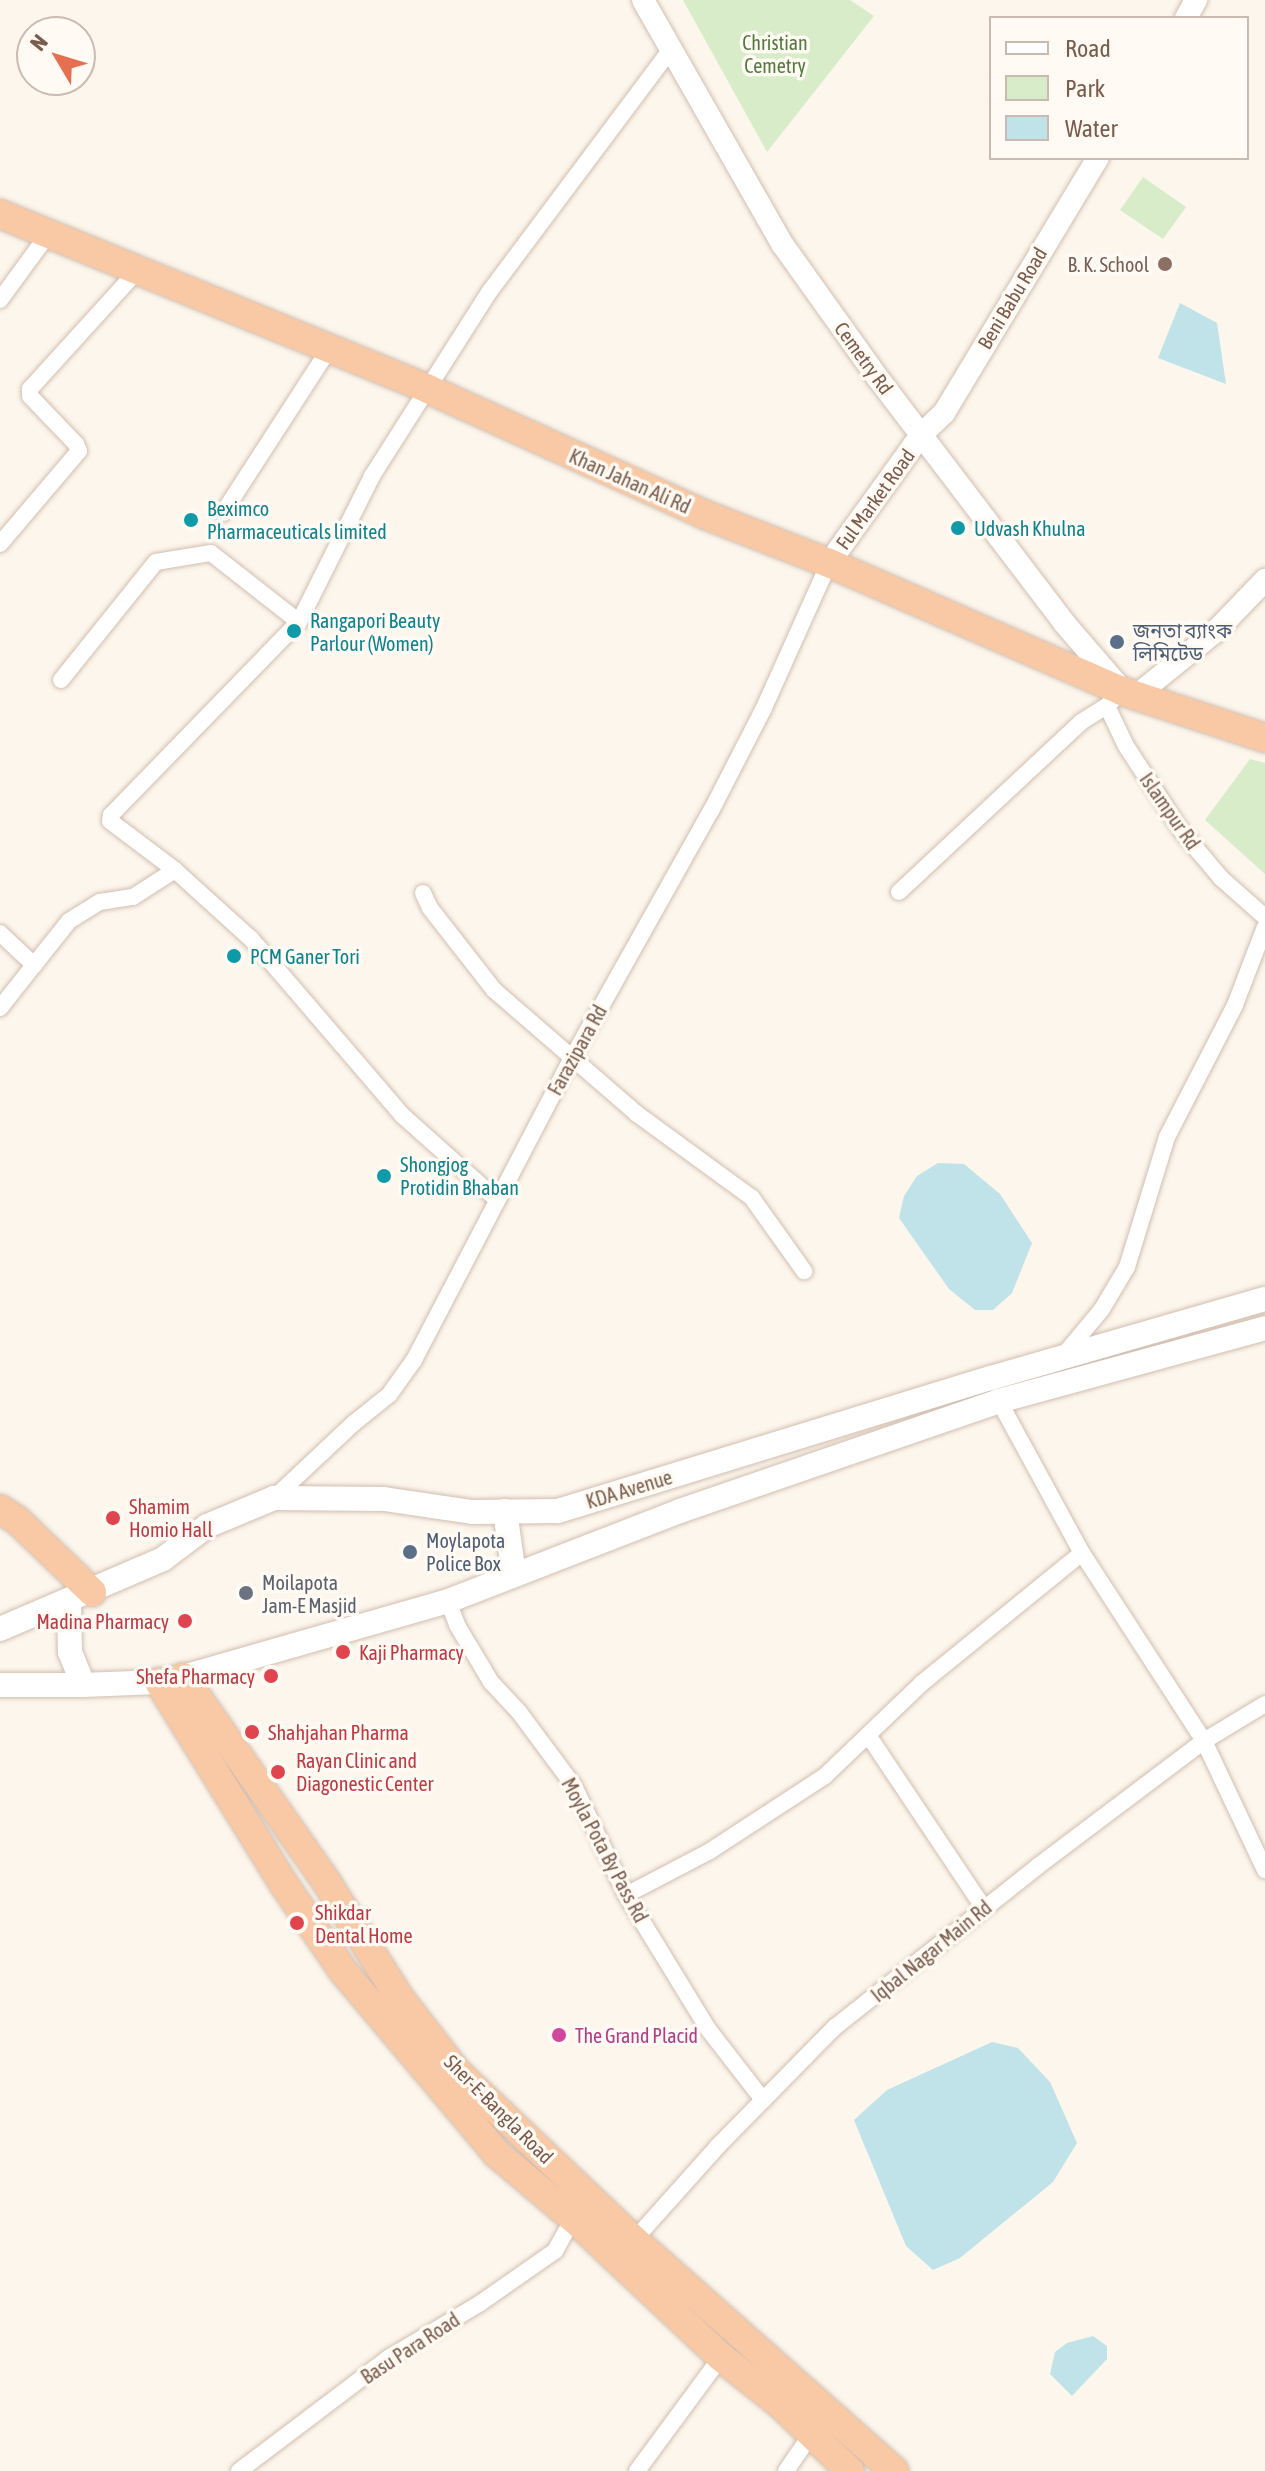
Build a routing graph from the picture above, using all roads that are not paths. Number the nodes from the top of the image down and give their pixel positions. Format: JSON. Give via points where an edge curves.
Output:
{"nodes":[{"id":1,"x":643,"y":0,"type":"edge"},
{"id":2,"x":670,"y":50,"type":"junction"},
{"id":3,"x":1097,"y":160,"type":"edge"},
{"id":4,"x":0,"y":214,"type":"edge"},
{"id":5,"x":49,"y":233,"type":"junction"},
{"id":6,"x":137,"y":271,"type":"junction"},
{"id":7,"x":0,"y":300,"type":"edge"},
{"id":8,"x":329,"y":349,"type":"junction"},
{"id":9,"x":428,"y":389,"type":"junction"},
{"id":10,"x":921,"y":435,"type":"junction"},
{"id":11,"x":223,"y":513,"type":"dead end"},
{"id":12,"x":0,"y":544,"type":"edge"},
{"id":13,"x":829,"y":563,"type":"junction"},
{"id":14,"x":1265,"y":580,"type":"edge"},
{"id":15,"x":299,"y":622,"type":"junction"},
{"id":16,"x":61,"y":680,"type":"dead end"},
{"id":17,"x":1122,"y":698,"type":"junction"},
{"id":18,"x":1265,"y":738,"type":"edge"},
{"id":19,"x":175,"y":870,"type":"junction"},
{"id":20,"x":899,"y":892,"type":"dead end"},
{"id":21,"x":423,"y":893,"type":"dead end"},
{"id":22,"x":1265,"y":917,"type":"edge"},
{"id":23,"x":1265,"y":927,"type":"edge"},
{"id":24,"x":0,"y":933,"type":"edge"},
{"id":25,"x":34,"y":965,"type":"junction"},
{"id":26,"x":0,"y":1008,"type":"edge"},
{"id":27,"x":571,"y":1060,"type":"junction"},
{"id":28,"x":496,"y":1199,"type":"junction"},
{"id":29,"x":804,"y":1271,"type":"dead end"},
{"id":30,"x":1265,"y":1299,"type":"edge"},
{"id":31,"x":1265,"y":1328,"type":"edge"},
{"id":32,"x":1063,"y":1356,"type":"junction"},
{"id":33,"x":999,"y":1401,"type":"junction"},
{"id":34,"x":274,"y":1498,"type":"junction"},
{"id":35,"x":0,"y":1509,"type":"edge"},
{"id":36,"x":505,"y":1511,"type":"junction"},
{"id":37,"x":1082,"y":1553,"type":"junction"},
{"id":38,"x":514,"y":1575,"type":"junction"},
{"id":39,"x":80,"y":1597,"type":"junction"},
{"id":40,"x":448,"y":1601,"type":"junction"},
{"id":41,"x":0,"y":1629,"type":"edge"},
{"id":42,"x":171,"y":1680,"type":"junction"},
{"id":43,"x":0,"y":1685,"type":"edge"},
{"id":44,"x":83,"y":1685,"type":"junction"},
{"id":45,"x":1265,"y":1704,"type":"edge"},
{"id":46,"x":868,"y":1735,"type":"junction"},
{"id":47,"x":1204,"y":1741,"type":"junction"},
{"id":48,"x":1265,"y":1870,"type":"edge"},
{"id":49,"x":626,"y":1895,"type":"junction"},
{"id":50,"x":984,"y":1908,"type":"junction"},
{"id":51,"x":763,"y":2100,"type":"junction"},
{"id":52,"x":573,"y":2218,"type":"junction"},
{"id":53,"x":634,"y":2240,"type":"junction"},
{"id":54,"x":721,"y":2357,"type":"junction"},
{"id":55,"x":810,"y":2436,"type":"junction"},
{"id":56,"x":878,"y":2466,"type":"edge"},
{"id":57,"x":239,"y":2471,"type":"edge"},
{"id":58,"x":637,"y":2471,"type":"edge"},
{"id":59,"x":786,"y":2471,"type":"edge"},
{"id":60,"x":850,"y":2471,"type":"edge"}],
"edges":[{"from":1,"to":2,"type":"street","name":"Cemetry Rd"},
{"from":2,"to":9,"type":"street","via":[[490,291]]},
{"from":2,"to":10,"type":"street","name":"Cemetry Rd","via":[[783,245]]},
{"from":3,"to":10,"type":"street","name":"Beni Babu Road","via":[[944,413]]},
{"from":4,"to":5,"type":"highway","name":"Khan Jahan Ali Rd"},
{"from":5,"to":6,"type":"highway","name":"Khan Jahan Ali Rd"},
{"from":5,"to":7,"type":"street"},
{"from":6,"to":8,"type":"highway","name":"Khan Jahan Ali Rd"},
{"from":6,"to":12,"type":"street","via":[[30,389],[30,396],[79,451]]},
{"from":8,"to":9,"type":"highway","name":"Khan Jahan Ali Rd"},
{"from":8,"to":11,"type":"street"},
{"from":9,"to":13,"type":"highway","name":"Khan Jahan Ali Rd","via":[[703,514]]},
{"from":9,"to":15,"type":"street","via":[[372,476]]},
{"from":10,"to":13,"type":"street","name":"Ful Market Road"},
{"from":10,"to":17,"type":"street","name":"Cemetry Rd"},
{"from":13,"to":17,"type":"highway","name":"Khan Jahan Ali Rd"},
{"from":13,"to":27,"type":"street","name":"Farazipara Rd","via":[[711,811]]},
{"from":14,"to":17,"type":"street","via":[[1216,631]]},
{"from":15,"to":16,"type":"street","via":[[211,553],[156,562]]},
{"from":15,"to":19,"type":"street","via":[[111,815],[114,827]]},
{"from":17,"to":18,"type":"highway","name":"Khan Jahan Ali Rd"},
{"from":17,"to":20,"type":"street","via":[[1081,722]]},
{"from":17,"to":22,"type":"street","name":"Islampur Rd","via":[[1134,760],[1183,833],[1221,878]]},
{"from":19,"to":25,"type":"street","via":[[133,897],[100,902],[69,921]]},
{"from":19,"to":28,"type":"street","via":[[251,939],[402,1115]]},
{"from":21,"to":27,"type":"street","via":[[494,990]]},
{"from":23,"to":32,"type":"street","via":[[1235,1005],[1167,1137],[1127,1267],[1102,1309]]},
{"from":24,"to":25,"type":"street"},
{"from":25,"to":26,"type":"street"},
{"from":27,"to":28,"type":"street","name":"Farazipara Rd"},
{"from":27,"to":29,"type":"street","via":[[752,1198]]},
{"from":28,"to":34,"type":"street","name":"Farazipara Rd","via":[[414,1360],[389,1395]]},
{"from":30,"to":32,"type":"main road","name":"KDA Avenue"},
{"from":31,"to":33,"type":"main road","name":"KDA Avenue"},
{"from":32,"to":36,"type":"main road","name":"KDA Avenue","via":[[558,1511]]},
{"from":33,"to":37,"type":"street"},
{"from":33,"to":38,"type":"main road","name":"KDA Avenue","via":[[680,1511]]},
{"from":34,"to":36,"type":"main road","name":"KDA Avenue","via":[[384,1499],[472,1512]]},
{"from":34,"to":39,"type":"main road","name":"KDA Avenue","via":[[207,1526],[163,1559]]},
{"from":35,"to":39,"type":"highway","via":[[17,1520]]},
{"from":36,"to":38,"type":"main road"},
{"from":37,"to":46,"type":"street","via":[[922,1683]]},
{"from":37,"to":47,"type":"street"},
{"from":38,"to":40,"type":"main road","name":"KDA Avenue"},
{"from":39,"to":41,"type":"main road","name":"KDA Avenue"},
{"from":39,"to":44,"type":"main road","via":[[70,1652]]},
{"from":40,"to":42,"type":"main road","name":"KDA Avenue"},
{"from":40,"to":49,"type":"street","name":"Moyla Pota By Pass Rd","via":[[491,1682],[574,1786]]},
{"from":42,"to":44,"type":"main road","name":"KDA Avenue"},
{"from":42,"to":52,"type":"highway","name":"Sher-E-Bangla Road","via":[[283,1883],[343,1971],[496,2153]]},
{"from":42,"to":53,"type":"highway","name":"Sher-E-Bangla Road","via":[[327,1883],[401,2000],[456,2071]]},
{"from":43,"to":44,"type":"main road"},
{"from":45,"to":47,"type":"street","name":"Iqbal Nagar Main Rd"},
{"from":46,"to":49,"type":"street","via":[[825,1776],[710,1851]]},
{"from":46,"to":50,"type":"street"},
{"from":47,"to":48,"type":"street"},
{"from":47,"to":50,"type":"street","name":"Iqbal Nagar Main Rd"},
{"from":49,"to":51,"type":"street","name":"Moyla Pota By Pass Rd","via":[[708,2029]]},
{"from":50,"to":51,"type":"street","name":"Iqbal Nagar Main Rd","via":[[835,2027]]},
{"from":51,"to":53,"type":"street","name":"Iqbal Nagar Main Rd"},
{"from":52,"to":54,"type":"highway","name":"Sher-E-Bangla Road"},
{"from":52,"to":57,"type":"street","name":"Basu Para Road","via":[[555,2251],[390,2357]]},
{"from":53,"to":56,"type":"highway","name":"Sher-E-Bangla Road"},
{"from":54,"to":55,"type":"highway","name":"Sher-E-Bangla Road","via":[[780,2404]]},
{"from":54,"to":58,"type":"street"},
{"from":55,"to":59,"type":"street"},
{"from":55,"to":60,"type":"highway","name":"Sher-E-Bangla Road"}]}
